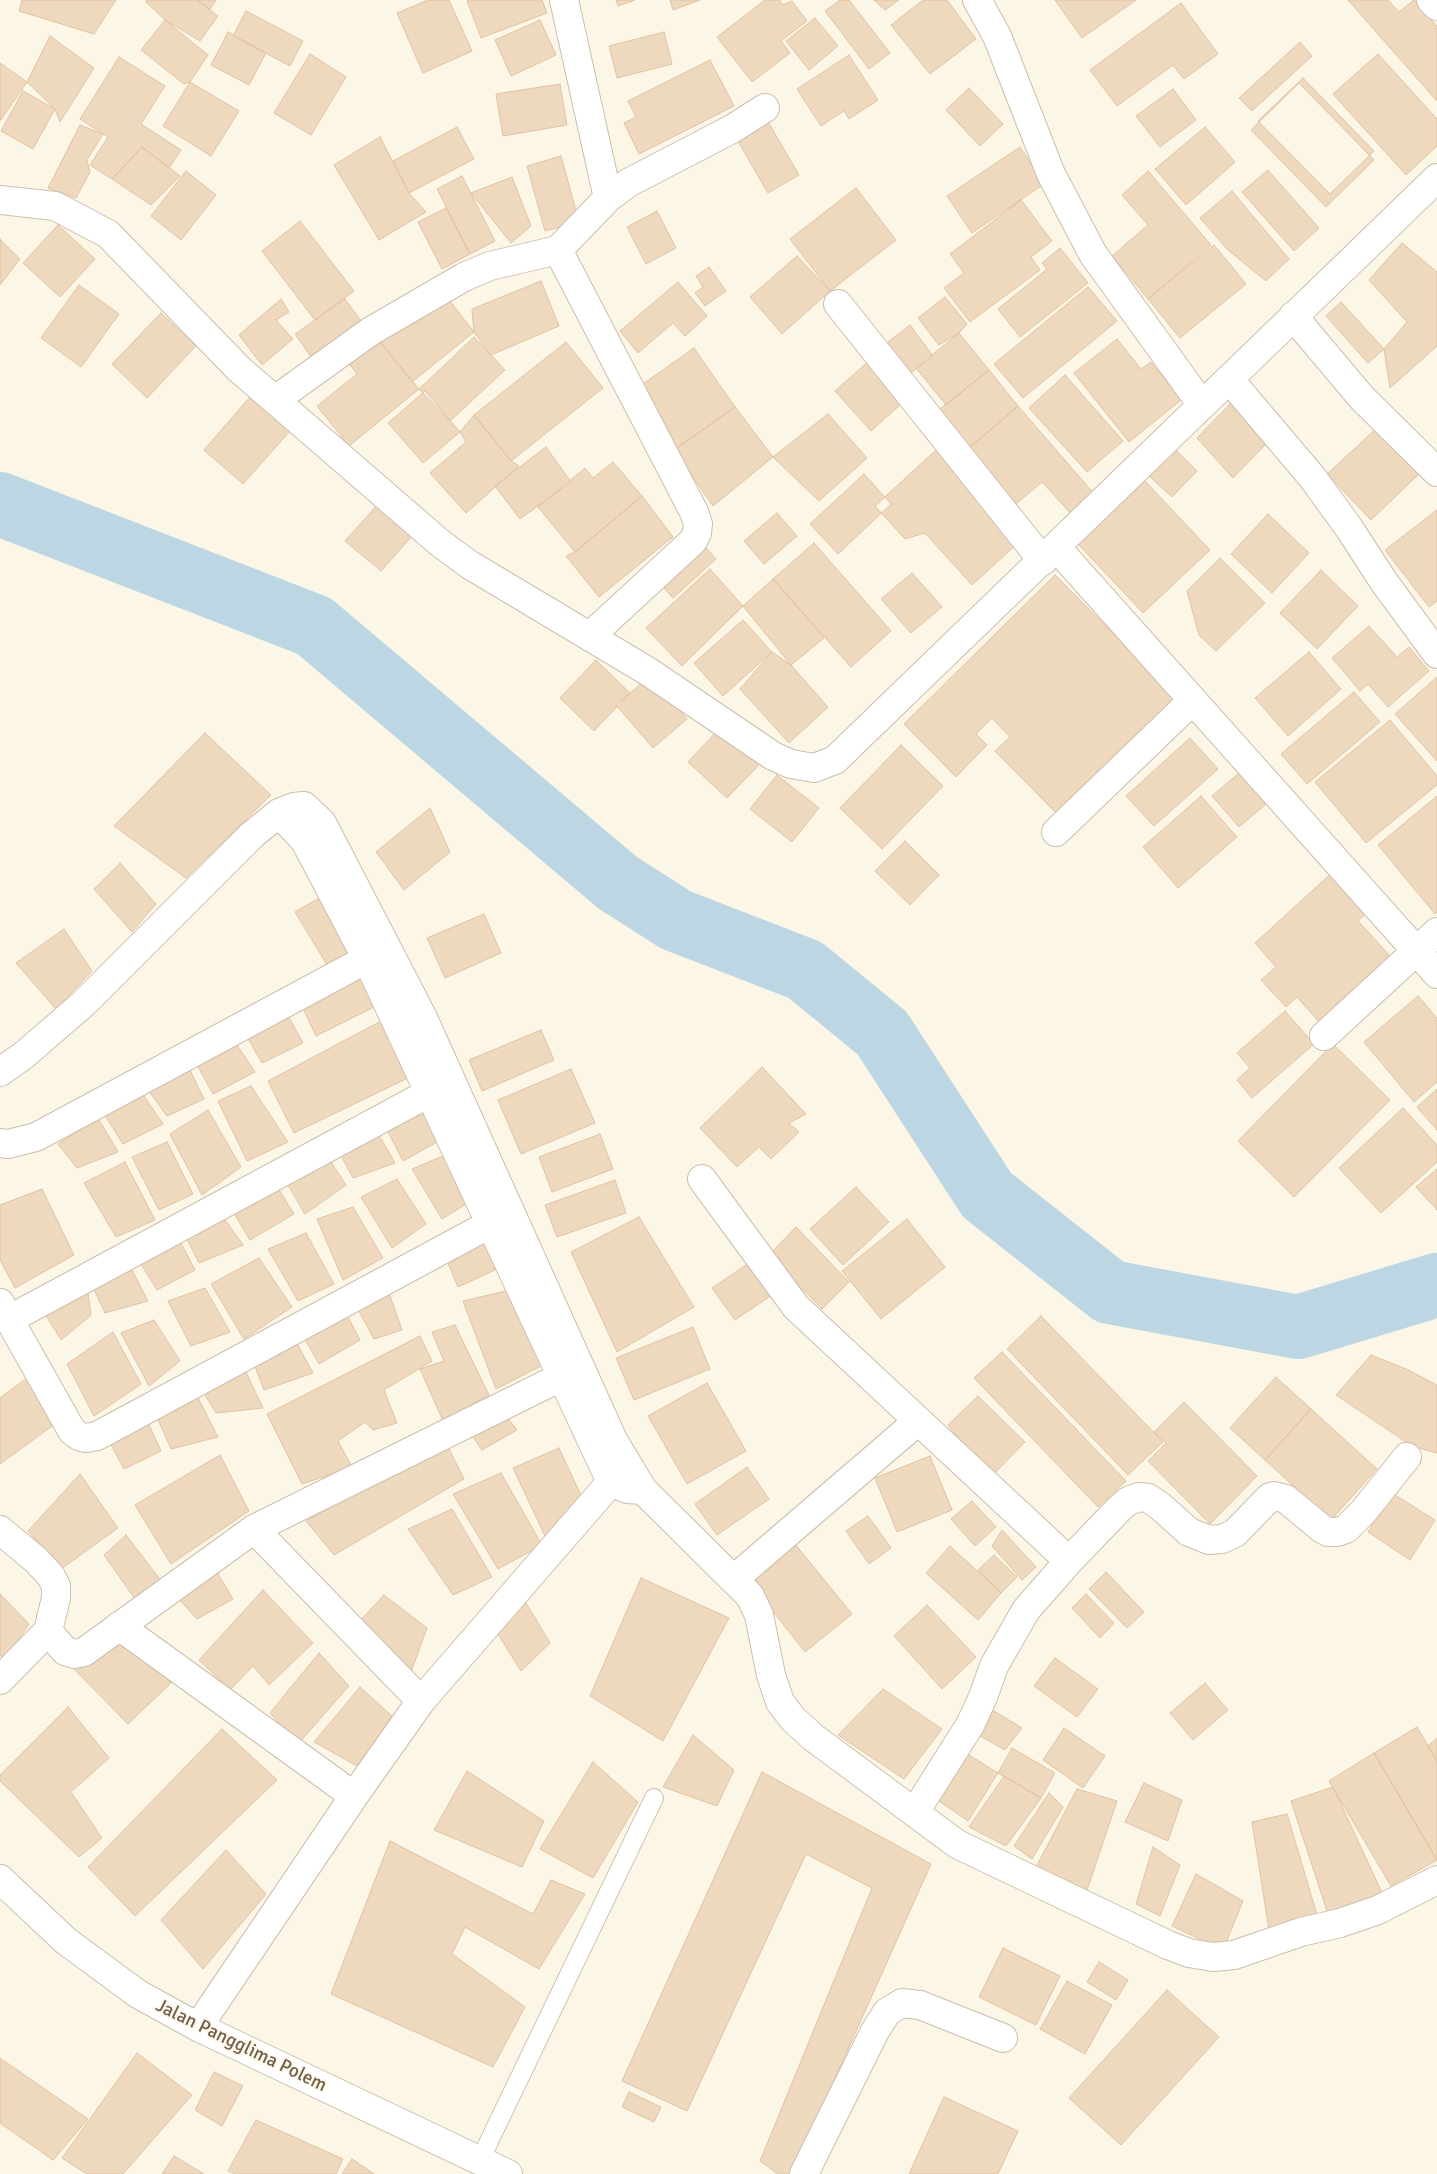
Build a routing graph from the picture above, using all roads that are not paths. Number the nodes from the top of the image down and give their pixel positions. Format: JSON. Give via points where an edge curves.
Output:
{"nodes":[{"id":1,"x":564,"y":0,"type":"edge"},
{"id":2,"x":977,"y":0,"type":"edge"},
{"id":3,"x":1431,"y":0,"type":"edge"},
{"id":4,"x":1437,"y":6,"type":"edge"},
{"id":5,"x":765,"y":108,"type":"dead end"},
{"id":6,"x":1437,"y":178,"type":"edge"},
{"id":7,"x":608,"y":198,"type":"junction"},
{"id":8,"x":0,"y":200,"type":"edge"},
{"id":9,"x":558,"y":250,"type":"junction"},
{"id":10,"x":838,"y":304,"type":"dead end"},
{"id":11,"x":1293,"y":316,"type":"junction"},
{"id":12,"x":1228,"y":379,"type":"junction"},
{"id":13,"x":275,"y":400,"type":"junction"},
{"id":14,"x":1202,"y":405,"type":"junction"},
{"id":15,"x":1437,"y":472,"type":"edge"},
{"id":16,"x":1050,"y":554,"type":"junction"},
{"id":17,"x":590,"y":636,"type":"junction"},
{"id":18,"x":1437,"y":654,"type":"edge"},
{"id":19,"x":1192,"y":700,"type":"junction"},
{"id":20,"x":279,"y":813,"type":"junction"},
{"id":21,"x":1056,"y":832,"type":"dead end"},
{"id":22,"x":1437,"y":932,"type":"edge"},
{"id":23,"x":1417,"y":952,"type":"junction"},
{"id":24,"x":367,"y":959,"type":"junction"},
{"id":25,"x":1437,"y":974,"type":"edge"},
{"id":26,"x":1324,"y":1036,"type":"dead end"},
{"id":27,"x":0,"y":1072,"type":"edge"},
{"id":28,"x":429,"y":1093,"type":"junction"},
{"id":29,"x":0,"y":1143,"type":"edge"},
{"id":30,"x":702,"y":1179,"type":"dead end"},
{"id":31,"x":490,"y":1224,"type":"junction"},
{"id":32,"x":4,"y":1311,"type":"edge"},
{"id":33,"x":561,"y":1377,"type":"junction"},
{"id":34,"x":918,"y":1421,"type":"junction"},
{"id":35,"x":1407,"y":1457,"type":"dead end"},
{"id":36,"x":611,"y":1482,"type":"junction"},
{"id":37,"x":643,"y":1490,"type":"junction"},
{"id":38,"x":254,"y":1529,"type":"junction"},
{"id":39,"x":0,"y":1530,"type":"edge"},
{"id":40,"x":1069,"y":1562,"type":"junction"},
{"id":41,"x":734,"y":1579,"type":"junction"},
{"id":42,"x":119,"y":1626,"type":"junction"},
{"id":43,"x":48,"y":1631,"type":"junction"},
{"id":44,"x":0,"y":1680,"type":"edge"},
{"id":45,"x":421,"y":1701,"type":"junction"},
{"id":46,"x":354,"y":1796,"type":"junction"},
{"id":47,"x":654,"y":1798,"type":"dead end"},
{"id":48,"x":915,"y":1812,"type":"junction"},
{"id":49,"x":0,"y":1879,"type":"edge"},
{"id":50,"x":1437,"y":1880,"type":"edge"},
{"id":51,"x":198,"y":2027,"type":"junction"},
{"id":52,"x":1003,"y":2038,"type":"dead end"},
{"id":53,"x":480,"y":2160,"type":"junction"},
{"id":54,"x":508,"y":2174,"type":"edge"},
{"id":55,"x":804,"y":2174,"type":"edge"}],
"edges":[{"from":1,"to":7,"type":"street"},
{"from":2,"to":14,"type":"street","via":[[997,36],[1051,174],[1093,254]]},
{"from":3,"to":4,"type":"street"},
{"from":5,"to":7,"type":"street","via":[[732,129],[628,183]]},
{"from":6,"to":11,"type":"street"},
{"from":7,"to":9,"type":"street"},
{"from":8,"to":13,"type":"street","via":[[55,206],[108,234],[239,369]]},
{"from":9,"to":13,"type":"street","via":[[490,266],[464,277],[371,331]]},
{"from":9,"to":17,"type":"street","via":[[698,524],[693,541]]},
{"from":10,"to":16,"type":"street"},
{"from":11,"to":12,"type":"street"},
{"from":11,"to":15,"type":"street","via":[[1362,398]]},
{"from":12,"to":14,"type":"street"},
{"from":12,"to":18,"type":"street","via":[[1312,477]]},
{"from":13,"to":17,"type":"street","via":[[440,543],[470,565]]},
{"from":14,"to":16,"type":"street"},
{"from":16,"to":17,"type":"street","via":[[834,760],[814,768],[791,764],[773,756]]},
{"from":16,"to":19,"type":"street"},
{"from":19,"to":21,"type":"street"},
{"from":19,"to":23,"type":"street"},
{"from":20,"to":24,"type":"street","via":[[305,842]]},
{"from":20,"to":27,"type":"street","via":[[252,835],[83,1004]]},
{"from":20,"to":37,"type":"street","via":[[304,806],[322,823],[423,1018],[613,1440]]},
{"from":22,"to":23,"type":"street"},
{"from":23,"to":25,"type":"street"},
{"from":23,"to":26,"type":"street"},
{"from":24,"to":28,"type":"street"},
{"from":24,"to":29,"type":"street","via":[[36,1137]]},
{"from":28,"to":31,"type":"street"},
{"from":28,"to":32,"type":"street"},
{"from":30,"to":34,"type":"street","via":[[796,1307]]},
{"from":31,"to":32,"type":"street","via":[[97,1436],[86,1438],[72,1431]]},
{"from":31,"to":33,"type":"street"},
{"from":33,"to":36,"type":"street"},
{"from":33,"to":38,"type":"street"},
{"from":34,"to":40,"type":"street"},
{"from":34,"to":41,"type":"street"},
{"from":35,"to":40,"type":"street","via":[[1363,1512],[1346,1529],[1337,1532],[1321,1528],[1286,1499],[1274,1496],[1235,1532],[1209,1540],[1189,1532],[1148,1498],[1139,1497],[1128,1501],[1117,1511]]},
{"from":36,"to":37,"type":"street","via":[[627,1489]]},
{"from":36,"to":45,"type":"street"},
{"from":37,"to":41,"type":"street"},
{"from":38,"to":42,"type":"street"},
{"from":38,"to":45,"type":"street"},
{"from":39,"to":43,"type":"street","via":[[36,1560],[56,1586]]},
{"from":40,"to":48,"type":"street","via":[[1026,1610],[994,1666],[970,1725]]},
{"from":41,"to":48,"type":"street","via":[[750,1596],[759,1615],[771,1675],[780,1702],[793,1719]]},
{"from":42,"to":43,"type":"street","via":[[84,1652],[74,1654],[65,1651]]},
{"from":42,"to":46,"type":"street"},
{"from":43,"to":44,"type":"street"},
{"from":45,"to":46,"type":"street"},
{"from":46,"to":51,"type":"street"},
{"from":47,"to":53,"type":"lane"},
{"from":48,"to":50,"type":"street","via":[[958,1844],[1168,1945],[1212,1957],[1234,1955],[1378,1910]]},
{"from":49,"to":51,"type":"street","name":"Jalan Pangglima Polem","via":[[66,1941],[138,1994]]},
{"from":51,"to":53,"type":"street","name":"Jalan Pangglima Polem"},
{"from":52,"to":55,"type":"street","via":[[920,2005],[902,2003],[887,2012]]},
{"from":53,"to":54,"type":"street","name":"Jalan Pangglima Polem"}]}
